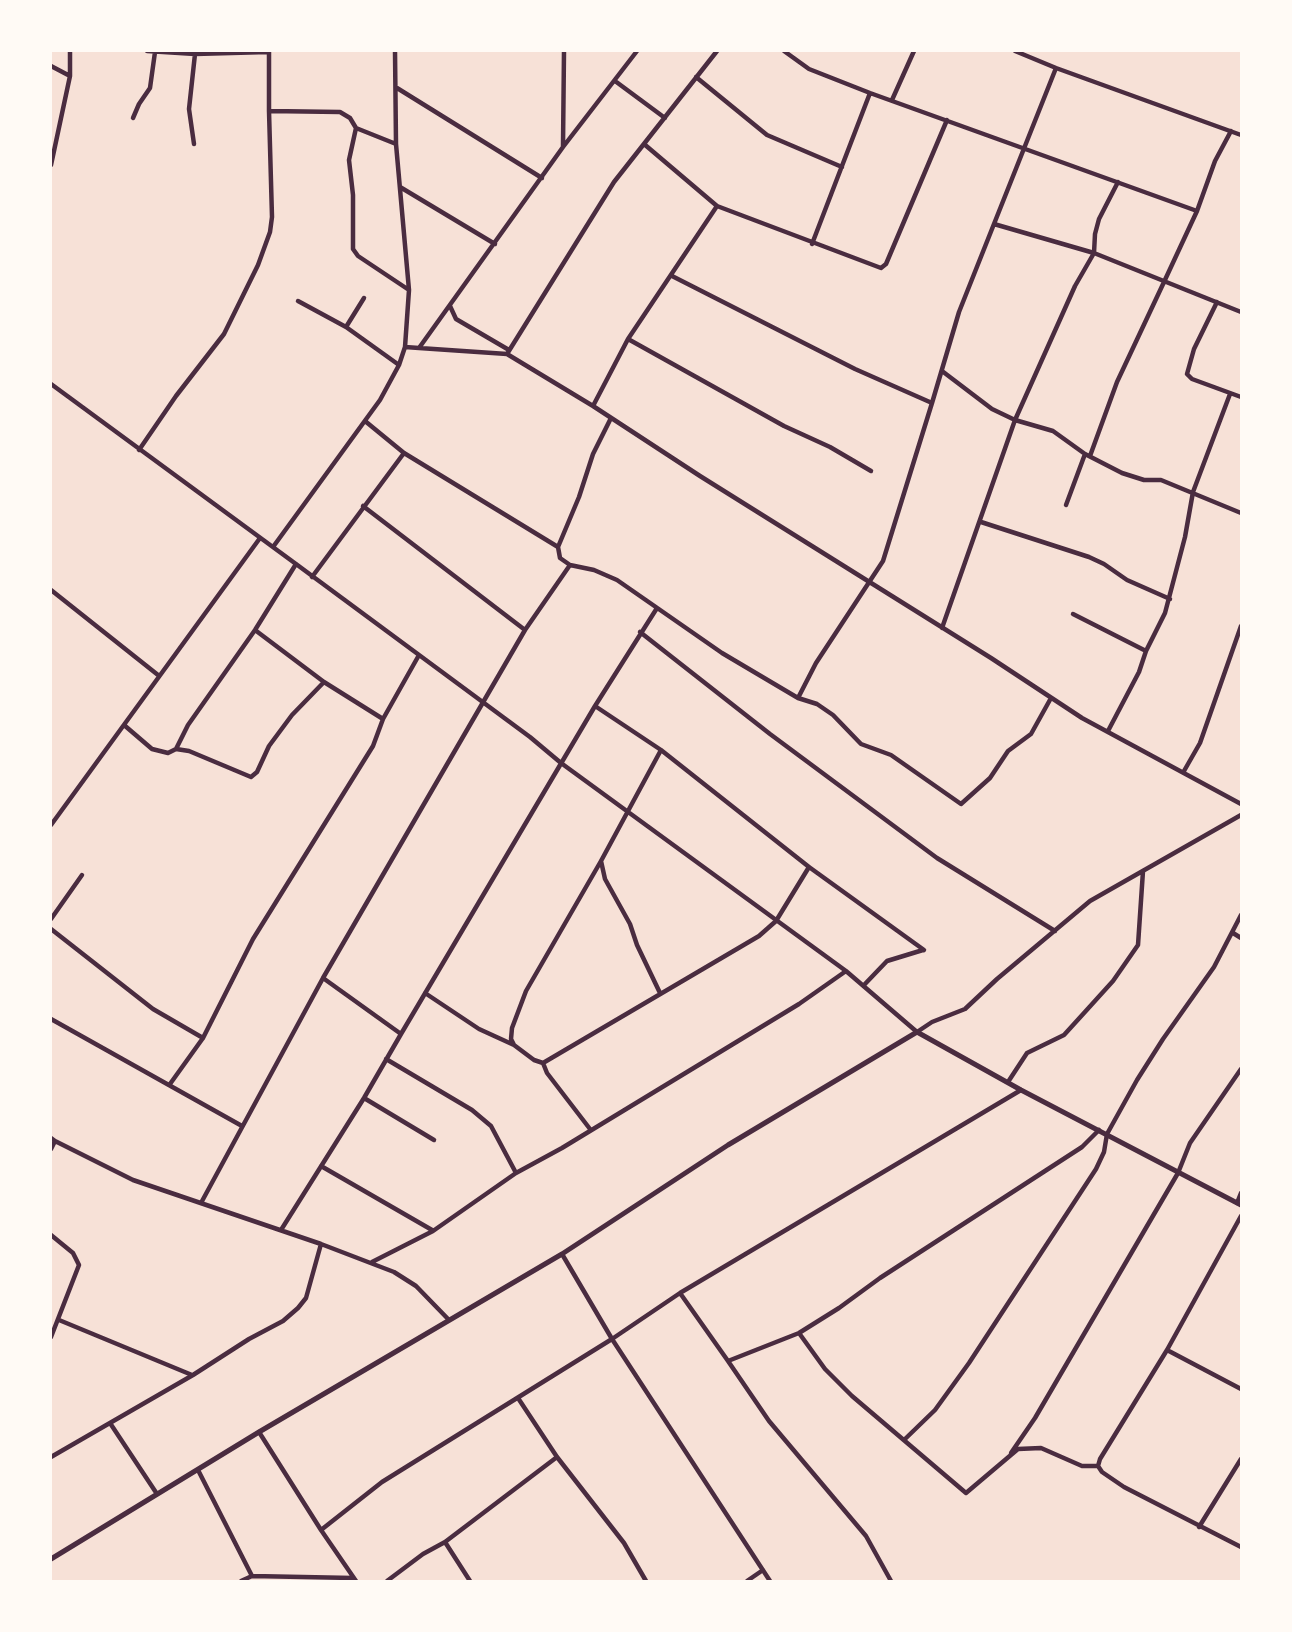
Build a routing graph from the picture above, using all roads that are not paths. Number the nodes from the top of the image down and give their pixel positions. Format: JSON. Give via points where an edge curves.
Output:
{"nodes":[{"id":1,"x":70,"y":51,"type":"edge"},
{"id":2,"x":147,"y":51,"type":"edge"},
{"id":3,"x":269,"y":51,"type":"edge"},
{"id":4,"x":395,"y":51,"type":"edge"},
{"id":5,"x":564,"y":51,"type":"edge"},
{"id":6,"x":637,"y":51,"type":"edge"},
{"id":7,"x":717,"y":51,"type":"edge"},
{"id":8,"x":785,"y":51,"type":"edge"},
{"id":9,"x":914,"y":51,"type":"edge"},
{"id":10,"x":1015,"y":51,"type":"edge"},
{"id":11,"x":155,"y":52,"type":"edge"},
{"id":12,"x":195,"y":54,"type":"junction"},
{"id":13,"x":51,"y":66,"type":"edge"},
{"id":14,"x":1056,"y":68,"type":"junction"},
{"id":15,"x":70,"y":76,"type":"junction"},
{"id":16,"x":696,"y":77,"type":"junction"},
{"id":17,"x":615,"y":80,"type":"junction"},
{"id":18,"x":396,"y":88,"type":"junction"},
{"id":19,"x":870,"y":93,"type":"junction"},
{"id":20,"x":891,"y":100,"type":"junction"},
{"id":21,"x":269,"y":111,"type":"junction"},
{"id":22,"x":133,"y":118,"type":"dead end"},
{"id":23,"x":665,"y":118,"type":"junction"},
{"id":24,"x":947,"y":120,"type":"junction"},
{"id":25,"x":356,"y":128,"type":"junction"},
{"id":26,"x":1231,"y":131,"type":"junction"},
{"id":27,"x":1241,"y":135,"type":"edge"},
{"id":28,"x":194,"y":144,"type":"dead end"},
{"id":29,"x":396,"y":144,"type":"junction"},
{"id":30,"x":644,"y":144,"type":"junction"},
{"id":31,"x":563,"y":147,"type":"junction"},
{"id":32,"x":1024,"y":147,"type":"junction"},
{"id":33,"x":51,"y":165,"type":"edge"},
{"id":34,"x":842,"y":167,"type":"junction"},
{"id":35,"x":542,"y":178,"type":"junction"},
{"id":36,"x":1118,"y":182,"type":"junction"},
{"id":37,"x":400,"y":186,"type":"junction"},
{"id":38,"x":717,"y":206,"type":"junction"},
{"id":39,"x":1196,"y":211,"type":"junction"},
{"id":40,"x":994,"y":224,"type":"junction"},
{"id":41,"x":495,"y":244,"type":"junction"},
{"id":42,"x":812,"y":244,"type":"junction"},
{"id":43,"x":1094,"y":253,"type":"junction"},
{"id":44,"x":672,"y":276,"type":"junction"},
{"id":45,"x":1164,"y":282,"type":"junction"},
{"id":46,"x":409,"y":290,"type":"junction"},
{"id":47,"x":363,"y":298,"type":"dead end"},
{"id":48,"x":298,"y":300,"type":"dead end"},
{"id":49,"x":1217,"y":302,"type":"junction"},
{"id":50,"x":450,"y":306,"type":"junction"},
{"id":51,"x":1241,"y":312,"type":"edge"},
{"id":52,"x":345,"y":327,"type":"junction"},
{"id":53,"x":628,"y":339,"type":"junction"},
{"id":54,"x":405,"y":347,"type":"junction"},
{"id":55,"x":419,"y":348,"type":"junction"},
{"id":56,"x":508,"y":352,"type":"junction"},
{"id":57,"x":399,"y":365,"type":"junction"},
{"id":58,"x":942,"y":371,"type":"junction"},
{"id":59,"x":51,"y":384,"type":"edge"},
{"id":60,"x":1230,"y":394,"type":"junction"},
{"id":61,"x":1241,"y":397,"type":"edge"},
{"id":62,"x":932,"y":403,"type":"junction"},
{"id":63,"x":593,"y":406,"type":"junction"},
{"id":64,"x":611,"y":418,"type":"junction"},
{"id":65,"x":1015,"y":420,"type":"junction"},
{"id":66,"x":365,"y":421,"type":"junction"},
{"id":67,"x":139,"y":450,"type":"junction"},
{"id":68,"x":404,"y":453,"type":"junction"},
{"id":69,"x":1087,"y":455,"type":"junction"},
{"id":70,"x":871,"y":471,"type":"dead end"},
{"id":71,"x":1193,"y":492,"type":"junction"},
{"id":72,"x":1066,"y":505,"type":"dead end"},
{"id":73,"x":363,"y":506,"type":"junction"},
{"id":74,"x":1241,"y":513,"type":"edge"},
{"id":75,"x":981,"y":522,"type":"junction"},
{"id":76,"x":260,"y":538,"type":"junction"},
{"id":77,"x":272,"y":547,"type":"junction"},
{"id":78,"x":558,"y":547,"type":"junction"},
{"id":79,"x":296,"y":564,"type":"junction"},
{"id":80,"x":570,"y":565,"type":"junction"},
{"id":81,"x":312,"y":577,"type":"junction"},
{"id":82,"x":870,"y":582,"type":"junction"},
{"id":83,"x":51,"y":590,"type":"edge"},
{"id":84,"x":1170,"y":599,"type":"junction"},
{"id":85,"x":657,"y":608,"type":"junction"},
{"id":86,"x":1073,"y":614,"type":"dead end"},
{"id":87,"x":1241,"y":626,"type":"edge"},
{"id":88,"x":942,"y":628,"type":"junction"},
{"id":89,"x":255,"y":630,"type":"junction"},
{"id":90,"x":525,"y":630,"type":"junction"},
{"id":91,"x":640,"y":632,"type":"junction"},
{"id":92,"x":1146,"y":651,"type":"junction"},
{"id":93,"x":419,"y":655,"type":"junction"},
{"id":94,"x":158,"y":675,"type":"junction"},
{"id":95,"x":324,"y":682,"type":"junction"},
{"id":96,"x":797,"y":698,"type":"junction"},
{"id":97,"x":1051,"y":698,"type":"junction"},
{"id":98,"x":484,"y":703,"type":"junction"},
{"id":99,"x":595,"y":706,"type":"junction"},
{"id":100,"x":383,"y":719,"type":"junction"},
{"id":101,"x":124,"y":725,"type":"junction"},
{"id":102,"x":1108,"y":732,"type":"junction"},
{"id":103,"x":176,"y":748,"type":"junction"},
{"id":104,"x":661,"y":750,"type":"junction"},
{"id":105,"x":561,"y":763,"type":"junction"},
{"id":106,"x":1184,"y":771,"type":"junction"},
{"id":107,"x":1241,"y":804,"type":"edge"},
{"id":108,"x":627,"y":811,"type":"junction"},
{"id":109,"x":1241,"y":816,"type":"edge"},
{"id":110,"x":51,"y":825,"type":"edge"},
{"id":111,"x":601,"y":861,"type":"junction"},
{"id":112,"x":809,"y":867,"type":"junction"},
{"id":113,"x":1143,"y":871,"type":"junction"},
{"id":114,"x":82,"y":875,"type":"dead end"},
{"id":115,"x":1241,"y":915,"type":"edge"},
{"id":116,"x":51,"y":919,"type":"edge"},
{"id":117,"x":776,"y":920,"type":"junction"},
{"id":118,"x":51,"y":929,"type":"edge"},
{"id":119,"x":1055,"y":931,"type":"junction"},
{"id":120,"x":1233,"y":933,"type":"junction"},
{"id":121,"x":1241,"y":938,"type":"edge"},
{"id":122,"x":846,"y":971,"type":"junction"},
{"id":123,"x":323,"y":978,"type":"junction"},
{"id":124,"x":864,"y":985,"type":"junction"},
{"id":125,"x":425,"y":993,"type":"junction"},
{"id":126,"x":660,"y":993,"type":"junction"},
{"id":127,"x":51,"y":1019,"type":"edge"},
{"id":128,"x":917,"y":1032,"type":"junction"},
{"id":129,"x":401,"y":1034,"type":"junction"},
{"id":130,"x":203,"y":1038,"type":"junction"},
{"id":131,"x":514,"y":1045,"type":"junction"},
{"id":132,"x":386,"y":1059,"type":"junction"},
{"id":133,"x":543,"y":1063,"type":"junction"},
{"id":134,"x":1241,"y":1069,"type":"edge"},
{"id":135,"x":1008,"y":1082,"type":"junction"},
{"id":136,"x":170,"y":1084,"type":"junction"},
{"id":137,"x":1021,"y":1090,"type":"junction"},
{"id":138,"x":364,"y":1098,"type":"junction"},
{"id":139,"x":242,"y":1126,"type":"junction"},
{"id":140,"x":590,"y":1129,"type":"junction"},
{"id":141,"x":1099,"y":1130,"type":"junction"},
{"id":142,"x":1107,"y":1134,"type":"junction"},
{"id":143,"x":53,"y":1140,"type":"edge"},
{"id":144,"x":434,"y":1140,"type":"dead end"},
{"id":145,"x":51,"y":1149,"type":"edge"},
{"id":146,"x":321,"y":1166,"type":"junction"},
{"id":147,"x":1178,"y":1172,"type":"junction"},
{"id":148,"x":516,"y":1173,"type":"junction"},
{"id":149,"x":1241,"y":1193,"type":"edge"},
{"id":150,"x":201,"y":1203,"type":"junction"},
{"id":151,"x":1239,"y":1204,"type":"edge"},
{"id":152,"x":1241,"y":1216,"type":"edge"},
{"id":153,"x":281,"y":1230,"type":"junction"},
{"id":154,"x":433,"y":1231,"type":"junction"},
{"id":155,"x":51,"y":1235,"type":"edge"},
{"id":156,"x":321,"y":1244,"type":"junction"},
{"id":157,"x":562,"y":1255,"type":"junction"},
{"id":158,"x":372,"y":1262,"type":"junction"},
{"id":159,"x":680,"y":1293,"type":"junction"},
{"id":160,"x":59,"y":1320,"type":"junction"},
{"id":161,"x":449,"y":1320,"type":"junction"},
{"id":162,"x":799,"y":1333,"type":"junction"},
{"id":163,"x":51,"y":1337,"type":"edge"},
{"id":164,"x":612,"y":1339,"type":"junction"},
{"id":165,"x":1167,"y":1350,"type":"junction"},
{"id":166,"x":729,"y":1361,"type":"junction"},
{"id":167,"x":193,"y":1375,"type":"junction"},
{"id":168,"x":1241,"y":1389,"type":"edge"},
{"id":169,"x":518,"y":1398,"type":"junction"},
{"id":170,"x":110,"y":1423,"type":"junction"},
{"id":171,"x":259,"y":1432,"type":"junction"},
{"id":172,"x":904,"y":1440,"type":"junction"},
{"id":173,"x":1011,"y":1453,"type":"junction"},
{"id":174,"x":51,"y":1457,"type":"edge"},
{"id":175,"x":557,"y":1457,"type":"junction"},
{"id":176,"x":1241,"y":1459,"type":"edge"},
{"id":177,"x":1098,"y":1466,"type":"junction"},
{"id":178,"x":198,"y":1470,"type":"junction"},
{"id":179,"x":158,"y":1495,"type":"junction"},
{"id":180,"x":1199,"y":1527,"type":"junction"},
{"id":181,"x":321,"y":1530,"type":"junction"},
{"id":182,"x":445,"y":1542,"type":"junction"},
{"id":183,"x":1241,"y":1547,"type":"edge"},
{"id":184,"x":51,"y":1559,"type":"edge"},
{"id":185,"x":763,"y":1570,"type":"junction"},
{"id":186,"x":252,"y":1576,"type":"junction"},
{"id":187,"x":355,"y":1580,"type":"edge"},
{"id":188,"x":241,"y":1581,"type":"edge"},
{"id":189,"x":387,"y":1581,"type":"edge"},
{"id":190,"x":470,"y":1581,"type":"edge"},
{"id":191,"x":646,"y":1581,"type":"edge"},
{"id":192,"x":747,"y":1581,"type":"edge"},
{"id":193,"x":770,"y":1581,"type":"edge"},
{"id":194,"x":891,"y":1581,"type":"edge"}],
"edges":[{"from":1,"to":15,"type":"street"},
{"from":2,"to":11,"type":"street"},
{"from":3,"to":12,"type":"street"},
{"from":3,"to":21,"type":"street"},
{"from":4,"to":18,"type":"street"},
{"from":5,"to":31,"type":"street"},
{"from":6,"to":17,"type":"street"},
{"from":7,"to":16,"type":"street"},
{"from":8,"to":19,"type":"street","via":[[809,69]]},
{"from":9,"to":20,"type":"street"},
{"from":10,"to":14,"type":"street"},
{"from":11,"to":12,"type":"street"},
{"from":11,"to":22,"type":"street","via":[[150,88]]},
{"from":12,"to":28,"type":"street","via":[[189,108]]},
{"from":13,"to":15,"type":"street"},
{"from":14,"to":26,"type":"street"},
{"from":14,"to":32,"type":"street"},
{"from":15,"to":33,"type":"street"},
{"from":16,"to":23,"type":"street"},
{"from":16,"to":34,"type":"street","via":[[767,135]]},
{"from":17,"to":23,"type":"street"},
{"from":17,"to":31,"type":"street"},
{"from":18,"to":29,"type":"street"},
{"from":18,"to":35,"type":"street"},
{"from":19,"to":20,"type":"street"},
{"from":19,"to":34,"type":"street"},
{"from":20,"to":24,"type":"street"},
{"from":21,"to":25,"type":"street","via":[[340,112]]},
{"from":21,"to":67,"type":"street","via":[[272,217],[261,256],[224,334]]},
{"from":23,"to":30,"type":"street"},
{"from":24,"to":32,"type":"street"},
{"from":24,"to":42,"type":"street","via":[[884,267]]},
{"from":25,"to":29,"type":"street"},
{"from":25,"to":46,"type":"street","via":[[349,160],[353,248]]},
{"from":26,"to":27,"type":"street"},
{"from":26,"to":39,"type":"street"},
{"from":29,"to":37,"type":"street"},
{"from":30,"to":38,"type":"street"},
{"from":30,"to":56,"type":"street","via":[[607,193]]},
{"from":31,"to":35,"type":"street"},
{"from":32,"to":36,"type":"street"},
{"from":32,"to":40,"type":"street"},
{"from":34,"to":42,"type":"street"},
{"from":35,"to":41,"type":"street"},
{"from":36,"to":39,"type":"street"},
{"from":36,"to":43,"type":"street","via":[[1099,219]]},
{"from":37,"to":41,"type":"street"},
{"from":37,"to":46,"type":"street"},
{"from":38,"to":42,"type":"street"},
{"from":38,"to":44,"type":"street"},
{"from":39,"to":45,"type":"street"},
{"from":40,"to":43,"type":"street"},
{"from":40,"to":58,"type":"street","via":[[959,312]]},
{"from":41,"to":50,"type":"street"},
{"from":43,"to":45,"type":"street"},
{"from":43,"to":65,"type":"street"},
{"from":44,"to":53,"type":"street"},
{"from":44,"to":62,"type":"street"},
{"from":45,"to":49,"type":"street"},
{"from":45,"to":69,"type":"street"},
{"from":46,"to":54,"type":"street"},
{"from":47,"to":52,"type":"street"},
{"from":48,"to":52,"type":"street"},
{"from":49,"to":51,"type":"street"},
{"from":49,"to":60,"type":"street","via":[[1187,374]]},
{"from":50,"to":55,"type":"street"},
{"from":50,"to":56,"type":"street","via":[[456,319]]},
{"from":52,"to":57,"type":"street"},
{"from":53,"to":63,"type":"street"},
{"from":53,"to":70,"type":"street"},
{"from":54,"to":55,"type":"street"},
{"from":54,"to":57,"type":"street"},
{"from":55,"to":56,"type":"street"},
{"from":56,"to":63,"type":"street"},
{"from":57,"to":66,"type":"street"},
{"from":58,"to":62,"type":"street"},
{"from":58,"to":65,"type":"street","via":[[992,409]]},
{"from":59,"to":67,"type":"street"},
{"from":60,"to":61,"type":"street"},
{"from":60,"to":71,"type":"street"},
{"from":62,"to":82,"type":"street","via":[[888,549]]},
{"from":63,"to":64,"type":"street"},
{"from":64,"to":78,"type":"street"},
{"from":64,"to":82,"type":"street"},
{"from":65,"to":69,"type":"street","via":[[1053,431]]},
{"from":65,"to":75,"type":"street"},
{"from":66,"to":68,"type":"street"},
{"from":66,"to":77,"type":"street"},
{"from":67,"to":76,"type":"street"},
{"from":68,"to":73,"type":"street"},
{"from":68,"to":78,"type":"street"},
{"from":69,"to":71,"type":"street","via":[[1135,478],[1161,480]]},
{"from":69,"to":72,"type":"street"},
{"from":71,"to":74,"type":"street"},
{"from":71,"to":84,"type":"street"},
{"from":73,"to":81,"type":"street"},
{"from":73,"to":90,"type":"street"},
{"from":75,"to":84,"type":"street","via":[[1089,556]]},
{"from":75,"to":88,"type":"street"},
{"from":76,"to":77,"type":"street"},
{"from":76,"to":94,"type":"street"},
{"from":77,"to":79,"type":"street"},
{"from":78,"to":80,"type":"street","via":[[560,558]]},
{"from":79,"to":81,"type":"street"},
{"from":79,"to":89,"type":"street"},
{"from":80,"to":85,"type":"street","via":[[607,574]]},
{"from":80,"to":90,"type":"street"},
{"from":81,"to":93,"type":"street"},
{"from":82,"to":88,"type":"street"},
{"from":82,"to":96,"type":"street"},
{"from":83,"to":94,"type":"street"},
{"from":84,"to":92,"type":"street"},
{"from":85,"to":91,"type":"street"},
{"from":85,"to":96,"type":"street"},
{"from":86,"to":92,"type":"street"},
{"from":87,"to":106,"type":"street","via":[[1200,743]]},
{"from":88,"to":97,"type":"street"},
{"from":89,"to":95,"type":"street"},
{"from":89,"to":103,"type":"street"},
{"from":90,"to":98,"type":"street"},
{"from":91,"to":99,"type":"street"},
{"from":91,"to":119,"type":"street","via":[[937,858]]},
{"from":92,"to":102,"type":"street"},
{"from":93,"to":98,"type":"street"},
{"from":93,"to":100,"type":"street"},
{"from":94,"to":101,"type":"street"},
{"from":95,"to":100,"type":"street"},
{"from":95,"to":103,"type":"street","via":[[292,715],[251,777]]},
{"from":96,"to":97,"type":"street","via":[[817,704],[861,744],[891,755],[961,804],[990,778],[1007,751],[1031,734]]},
{"from":97,"to":102,"type":"street"},
{"from":98,"to":105,"type":"street"},
{"from":98,"to":123,"type":"street"},
{"from":99,"to":104,"type":"street"},
{"from":99,"to":105,"type":"street"},
{"from":100,"to":130,"type":"street","via":[[373,746],[253,939]]},
{"from":101,"to":103,"type":"street","via":[[152,749],[168,753]]},
{"from":101,"to":110,"type":"street"},
{"from":102,"to":106,"type":"street"},
{"from":104,"to":108,"type":"street"},
{"from":104,"to":112,"type":"street"},
{"from":105,"to":108,"type":"street"},
{"from":105,"to":125,"type":"street"},
{"from":106,"to":107,"type":"street"},
{"from":108,"to":111,"type":"street"},
{"from":108,"to":117,"type":"street"},
{"from":109,"to":113,"type":"street"},
{"from":111,"to":126,"type":"street"},
{"from":111,"to":131,"type":"street","via":[[526,991],[512,1028]]},
{"from":112,"to":117,"type":"street"},
{"from":112,"to":124,"type":"street","via":[[924,950],[887,961]]},
{"from":113,"to":119,"type":"street","via":[[1090,901]]},
{"from":113,"to":135,"type":"street","via":[[1139,942],[1131,956],[1063,1035],[1027,1053]]},
{"from":114,"to":116,"type":"street"},
{"from":115,"to":120,"type":"street"},
{"from":117,"to":122,"type":"street"},
{"from":117,"to":126,"type":"street","via":[[748,943]]},
{"from":118,"to":130,"type":"street","via":[[153,1010]]},
{"from":119,"to":128,"type":"street","via":[[965,1009]]},
{"from":120,"to":121,"type":"street"},
{"from":120,"to":142,"type":"street","via":[[1149,1060]]},
{"from":122,"to":124,"type":"street"},
{"from":122,"to":140,"type":"street"},
{"from":123,"to":129,"type":"street"},
{"from":123,"to":139,"type":"street"},
{"from":124,"to":128,"type":"street"},
{"from":125,"to":129,"type":"street"},
{"from":125,"to":131,"type":"street","via":[[479,1029]]},
{"from":126,"to":133,"type":"street"},
{"from":127,"to":136,"type":"street"},
{"from":128,"to":135,"type":"street"},
{"from":128,"to":157,"type":"street","via":[[728,1145]]},
{"from":129,"to":132,"type":"street"},
{"from":130,"to":136,"type":"street"},
{"from":131,"to":133,"type":"street"},
{"from":132,"to":138,"type":"street"},
{"from":132,"to":148,"type":"street","via":[[491,1126]]},
{"from":133,"to":140,"type":"street"},
{"from":134,"to":147,"type":"street","via":[[1190,1143]]},
{"from":135,"to":137,"type":"street"},
{"from":136,"to":139,"type":"street"},
{"from":137,"to":141,"type":"street"},
{"from":137,"to":159,"type":"street"},
{"from":138,"to":144,"type":"street"},
{"from":138,"to":146,"type":"street"},
{"from":139,"to":150,"type":"street"},
{"from":140,"to":148,"type":"street"},
{"from":141,"to":142,"type":"street"},
{"from":141,"to":162,"type":"street","via":[[1082,1147]]},
{"from":142,"to":147,"type":"street"},
{"from":142,"to":172,"type":"street","via":[[1097,1169],[970,1363],[935,1410]]},
{"from":143,"to":145,"type":"street"},
{"from":143,"to":150,"type":"street","via":[[133,1180]]},
{"from":146,"to":153,"type":"street"},
{"from":146,"to":154,"type":"street"},
{"from":147,"to":151,"type":"street"},
{"from":147,"to":173,"type":"street"},
{"from":148,"to":154,"type":"street"},
{"from":149,"to":151,"type":"street"},
{"from":150,"to":153,"type":"street"},
{"from":152,"to":165,"type":"street"},
{"from":153,"to":156,"type":"street"},
{"from":154,"to":158,"type":"street"},
{"from":155,"to":160,"type":"street","via":[[73,1253],[79,1265]]},
{"from":156,"to":158,"type":"street"},
{"from":156,"to":167,"type":"street","via":[[306,1298],[298,1308]]},
{"from":157,"to":161,"type":"street"},
{"from":157,"to":164,"type":"street"},
{"from":158,"to":161,"type":"street","via":[[416,1286]]},
{"from":159,"to":164,"type":"street"},
{"from":159,"to":166,"type":"street"},
{"from":160,"to":163,"type":"street"},
{"from":160,"to":167,"type":"street"},
{"from":161,"to":171,"type":"street"},
{"from":162,"to":166,"type":"street"},
{"from":162,"to":172,"type":"street","via":[[825,1369]]},
{"from":164,"to":169,"type":"street"},
{"from":164,"to":185,"type":"street"},
{"from":165,"to":168,"type":"street"},
{"from":165,"to":177,"type":"street"},
{"from":166,"to":194,"type":"street","via":[[769,1421],[866,1536]]},
{"from":167,"to":170,"type":"street"},
{"from":169,"to":175,"type":"street"},
{"from":169,"to":181,"type":"street","via":[[382,1482]]},
{"from":170,"to":174,"type":"street"},
{"from":170,"to":179,"type":"street"},
{"from":171,"to":178,"type":"street"},
{"from":171,"to":181,"type":"street"},
{"from":172,"to":173,"type":"street","via":[[966,1493]]},
{"from":173,"to":177,"type":"street","via":[[1041,1448],[1082,1466]]},
{"from":175,"to":182,"type":"street"},
{"from":175,"to":191,"type":"street","via":[[624,1543]]},
{"from":176,"to":180,"type":"street"},
{"from":177,"to":180,"type":"street","via":[[1124,1487]]},
{"from":178,"to":179,"type":"street"},
{"from":178,"to":186,"type":"street"},
{"from":179,"to":184,"type":"street"},
{"from":180,"to":183,"type":"street"},
{"from":181,"to":187,"type":"street"},
{"from":182,"to":189,"type":"street"},
{"from":182,"to":190,"type":"street"},
{"from":185,"to":192,"type":"street"},
{"from":185,"to":193,"type":"street"},
{"from":186,"to":187,"type":"street"},
{"from":186,"to":188,"type":"street"}]}
